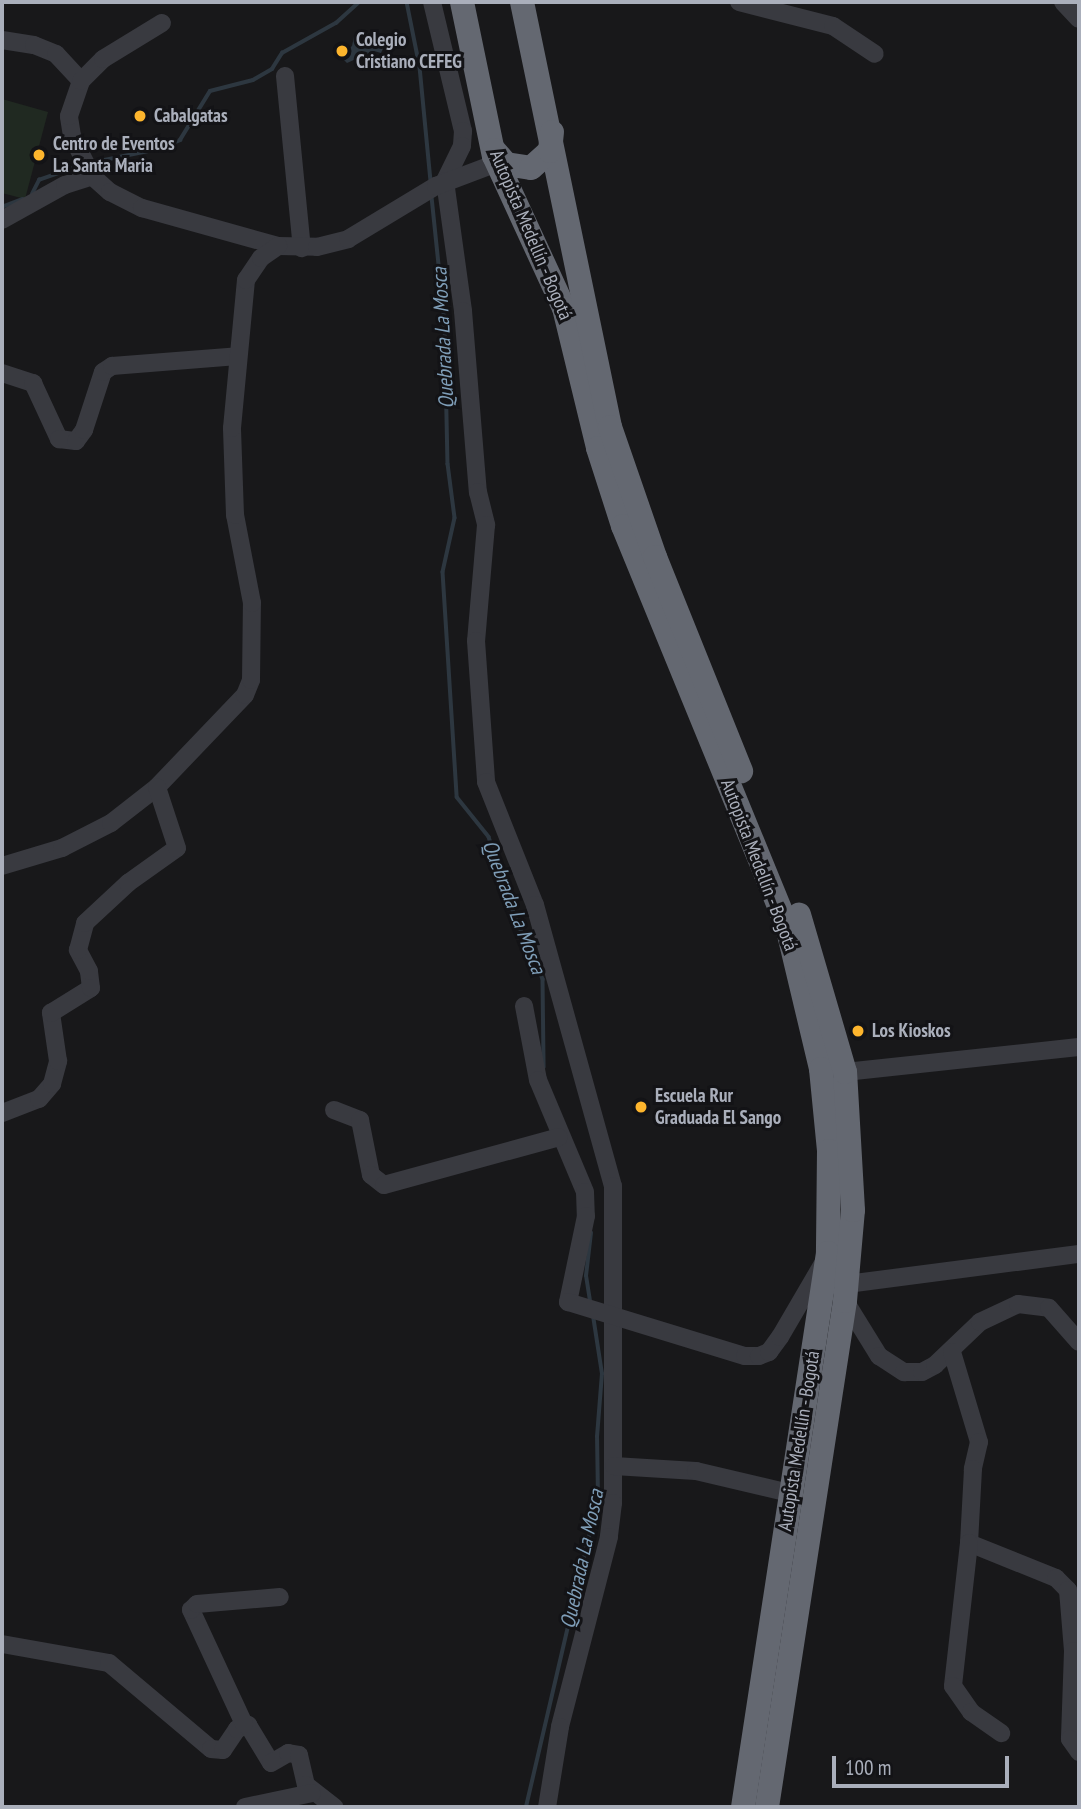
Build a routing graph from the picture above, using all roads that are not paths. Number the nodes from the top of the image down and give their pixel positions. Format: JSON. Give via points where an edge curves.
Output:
{"nodes":[{"id":1,"x":432,"y":2,"type":"edge"},
{"id":2,"x":465,"y":2,"type":"edge"},
{"id":3,"x":526,"y":2,"type":"edge"},
{"id":4,"x":739,"y":2,"type":"edge"},
{"id":5,"x":1063,"y":2,"type":"edge"},
{"id":6,"x":1079,"y":19,"type":"edge"},
{"id":7,"x":162,"y":23,"type":"dead end"},
{"id":8,"x":2,"y":40,"type":"edge"},
{"id":9,"x":875,"y":54,"type":"dead end"},
{"id":10,"x":285,"y":76,"type":"dead end"},
{"id":11,"x":81,"y":81,"type":"junction"},
{"id":12,"x":552,"y":131,"type":"junction"},
{"id":13,"x":494,"y":153,"type":"junction"},
{"id":14,"x":88,"y":169,"type":"junction"},
{"id":15,"x":435,"y":186,"type":"junction"},
{"id":16,"x":2,"y":220,"type":"edge"},
{"id":17,"x":278,"y":246,"type":"junction"},
{"id":18,"x":302,"y":248,"type":"junction"},
{"id":19,"x":238,"y":356,"type":"junction"},
{"id":20,"x":2,"y":373,"type":"edge"},
{"id":21,"x":157,"y":787,"type":"junction"},
{"id":22,"x":2,"y":866,"type":"edge"},
{"id":23,"x":524,"y":1006,"type":"dead end"},
{"id":24,"x":1079,"y":1048,"type":"edge"},
{"id":25,"x":845,"y":1072,"type":"junction"},
{"id":26,"x":334,"y":1110,"type":"dead end"},
{"id":27,"x":2,"y":1112,"type":"edge"},
{"id":28,"x":559,"y":1137,"type":"junction"},
{"id":29,"x":828,"y":1253,"type":"junction"},
{"id":30,"x":1079,"y":1254,"type":"edge"},
{"id":31,"x":846,"y":1293,"type":"junction"},
{"id":32,"x":597,"y":1308,"type":"junction"},
{"id":33,"x":1079,"y":1342,"type":"edge"},
{"id":34,"x":951,"y":1352,"type":"junction"},
{"id":35,"x":614,"y":1466,"type":"junction"},
{"id":36,"x":790,"y":1493,"type":"junction"},
{"id":37,"x":969,"y":1543,"type":"junction"},
{"id":38,"x":280,"y":1597,"type":"dead end"},
{"id":39,"x":2,"y":1644,"type":"edge"},
{"id":40,"x":244,"y":1724,"type":"junction"},
{"id":41,"x":1001,"y":1733,"type":"dead end"},
{"id":42,"x":1079,"y":1752,"type":"edge"},
{"id":43,"x":312,"y":1793,"type":"junction"},
{"id":44,"x":245,"y":1807,"type":"edge"},
{"id":45,"x":334,"y":1807,"type":"edge"},
{"id":46,"x":547,"y":1807,"type":"edge"},
{"id":47,"x":743,"y":1807,"type":"edge"},
{"id":48,"x":767,"y":1807,"type":"edge"}],
"edges":[{"from":1,"to":15,"type":"street","via":[[463,131],[462,146]]},
{"from":2,"to":13,"type":"highway","name":"Autopista Medellín - Bogotá"},
{"from":3,"to":12,"type":"highway","name":"Autopista Medellín - Bogotá"},
{"from":4,"to":9,"type":"street","via":[[833,26]]},
{"from":5,"to":6,"type":"street"},
{"from":7,"to":11,"type":"street","via":[[103,59]]},
{"from":8,"to":11,"type":"street","via":[[56,54]]},
{"from":10,"to":18,"type":"street"},
{"from":11,"to":14,"type":"street","via":[[69,116]]},
{"from":12,"to":13,"type":"highway","via":[[550,151],[531,167],[506,164]]},
{"from":12,"to":25,"type":"highway","name":"Autopista Medellín - Bogotá","via":[[610,427],[655,557],[807,935]]},
{"from":13,"to":15,"type":"street"},
{"from":13,"to":29,"type":"highway","name":"Autopista Medellín - Bogotá","via":[[564,307],[598,447],[623,526],[787,926],[821,1069],[828,1151]]},
{"from":14,"to":16,"type":"street"},
{"from":14,"to":17,"type":"street","via":[[132,204]]},
{"from":15,"to":18,"type":"street","via":[[348,239]]},
{"from":15,"to":32,"type":"street","via":[[463,311],[478,492],[486,525],[476,641],[486,782],[535,905],[587,1101],[611,1172]]},
{"from":17,"to":18,"type":"street"},
{"from":17,"to":19,"type":"street","via":[[261,258],[246,279]]},
{"from":19,"to":20,"type":"street","via":[[112,366],[99,381],[85,430],[76,441],[59,439],[33,383]]},
{"from":19,"to":21,"type":"street","via":[[231,463],[235,516],[250,579],[251,680],[237,704]]},
{"from":21,"to":22,"type":"street","via":[[111,823],[62,848]]},
{"from":21,"to":27,"type":"street","via":[[177,848],[128,883],[85,923],[78,950],[89,971],[91,988],[51,1013],[58,1061],[52,1084],[39,1099]]},
{"from":23,"to":28,"type":"street","via":[[538,1080]]},
{"from":24,"to":25,"type":"street"},
{"from":25,"to":31,"type":"highway","name":"Autopista Medellín - Bogotá","via":[[853,1164]]},
{"from":26,"to":28,"type":"street","via":[[360,1119],[371,1175],[384,1185]]},
{"from":28,"to":32,"type":"street","via":[[585,1192],[586,1216],[568,1302]]},
{"from":29,"to":32,"type":"street","via":[[780,1337],[769,1352],[759,1356],[745,1356]]},
{"from":29,"to":36,"type":"highway","name":"Autopista Medellín - Bogotá"},
{"from":30,"to":31,"type":"street"},
{"from":31,"to":34,"type":"street","via":[[870,1344],[895,1369],[922,1372]]},
{"from":31,"to":48,"type":"highway","name":"Autopista Medellín - Bogotá"},
{"from":32,"to":35,"type":"street"},
{"from":33,"to":34,"type":"street","via":[[1049,1308],[1018,1304],[980,1322]]},
{"from":34,"to":37,"type":"street","via":[[979,1442],[972,1469]]},
{"from":35,"to":36,"type":"street","via":[[696,1471]]},
{"from":35,"to":46,"type":"street","via":[[609,1537],[560,1727]]},
{"from":36,"to":47,"type":"highway","name":"Autopista Medellín - Bogotá"},
{"from":37,"to":41,"type":"street","via":[[953,1686],[971,1712]]},
{"from":37,"to":42,"type":"street","via":[[1056,1578],[1068,1590],[1073,1651],[1070,1739]]},
{"from":38,"to":40,"type":"street","via":[[197,1604],[191,1610]]},
{"from":39,"to":40,"type":"street","via":[[109,1663],[211,1749],[223,1750]]},
{"from":40,"to":43,"type":"street","via":[[251,1727],[271,1763],[288,1754],[299,1755]]},
{"from":43,"to":44,"type":"street"},
{"from":43,"to":45,"type":"street"}]}
